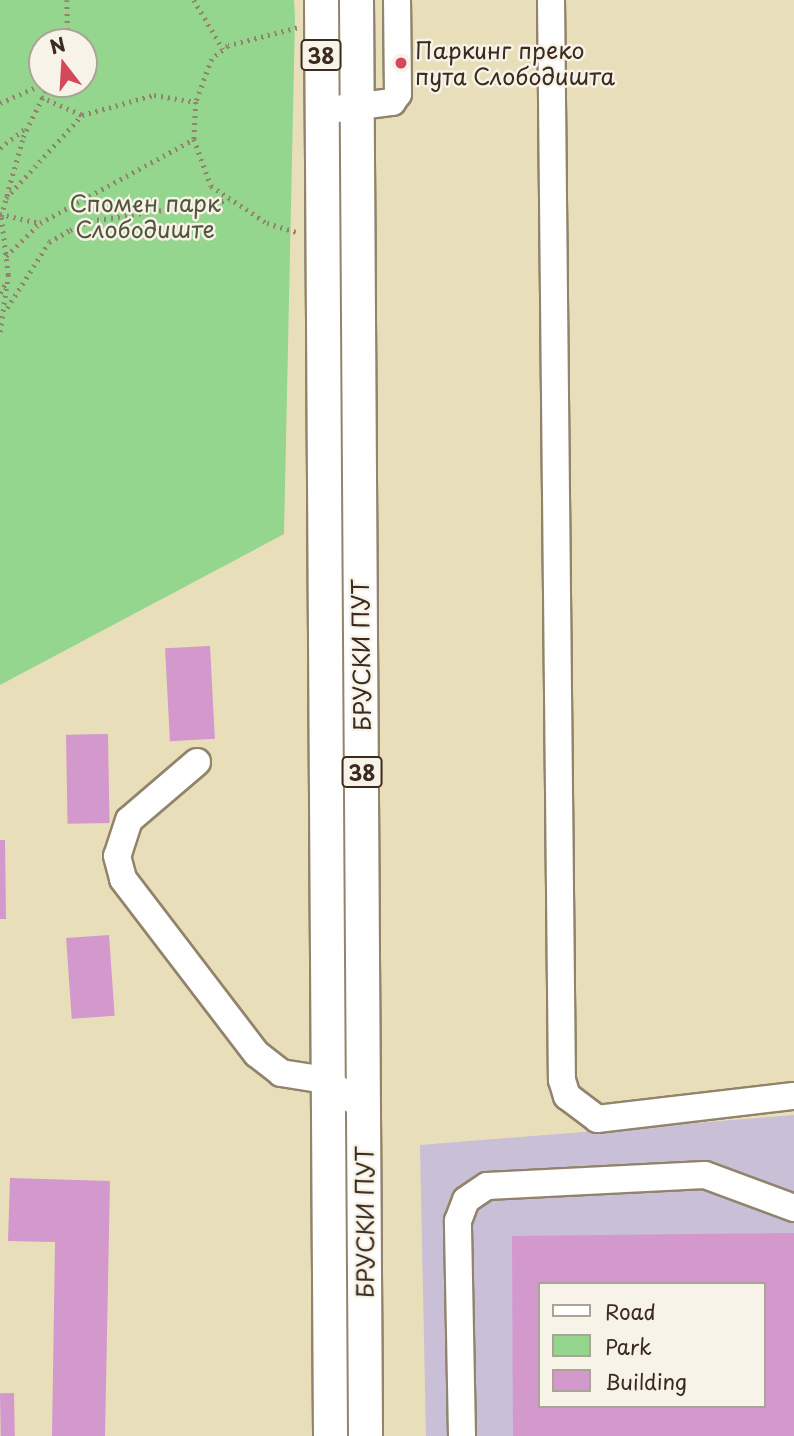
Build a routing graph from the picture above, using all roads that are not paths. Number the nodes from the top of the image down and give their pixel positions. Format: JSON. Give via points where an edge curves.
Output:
{"nodes":[{"id":1,"x":321,"y":0,"type":"edge"},
{"id":2,"x":356,"y":0,"type":"edge"},
{"id":3,"x":397,"y":0,"type":"edge"},
{"id":4,"x":551,"y":0,"type":"edge"},
{"id":5,"x":356,"y":108,"type":"junction"},
{"id":6,"x":321,"y":111,"type":"junction"},
{"id":7,"x":197,"y":762,"type":"dead end"},
{"id":8,"x":365,"y":1043,"type":"junction"},
{"id":9,"x":326,"y":1080,"type":"junction"},
{"id":10,"x":794,"y":1096,"type":"edge"},
{"id":11,"x":365,"y":1109,"type":"junction"},
{"id":12,"x":794,"y":1208,"type":"edge"},
{"id":13,"x":330,"y":1436,"type":"edge"},
{"id":14,"x":365,"y":1436,"type":"edge"},
{"id":15,"x":462,"y":1436,"type":"edge"}],
"edges":[{"from":1,"to":6,"type":"main road","name":"БРУСКИ ПУТ","number":"38"},
{"from":2,"to":5,"type":"main road","name":"БРУСКИ ПУТ","number":"38"},
{"from":3,"to":5,"type":"street","via":[[398,94],[392,102]]},
{"from":4,"to":10,"type":"street","via":[[562,1080],[567,1096],[597,1119]]},
{"from":5,"to":6,"type":"street"},
{"from":5,"to":8,"type":"main road","name":"БРУСКИ ПУТ","number":"38"},
{"from":6,"to":9,"type":"main road","name":"БРУСКИ ПУТ","number":"38"},
{"from":7,"to":9,"type":"street","via":[[130,820],[117,856],[123,879],[257,1054],[281,1073]]},
{"from":8,"to":9,"type":"street"},
{"from":8,"to":11,"type":"main road","name":"БРУСКИ ПУТ","number":"38"},
{"from":9,"to":11,"type":"street"},
{"from":9,"to":13,"type":"main road","name":"БРУСКИ ПУТ","number":"38"},
{"from":11,"to":14,"type":"main road","name":"БРУСКИ ПУТ","number":"38"},
{"from":12,"to":15,"type":"street","via":[[705,1175],[487,1186],[466,1200],[458,1221]]}]}
